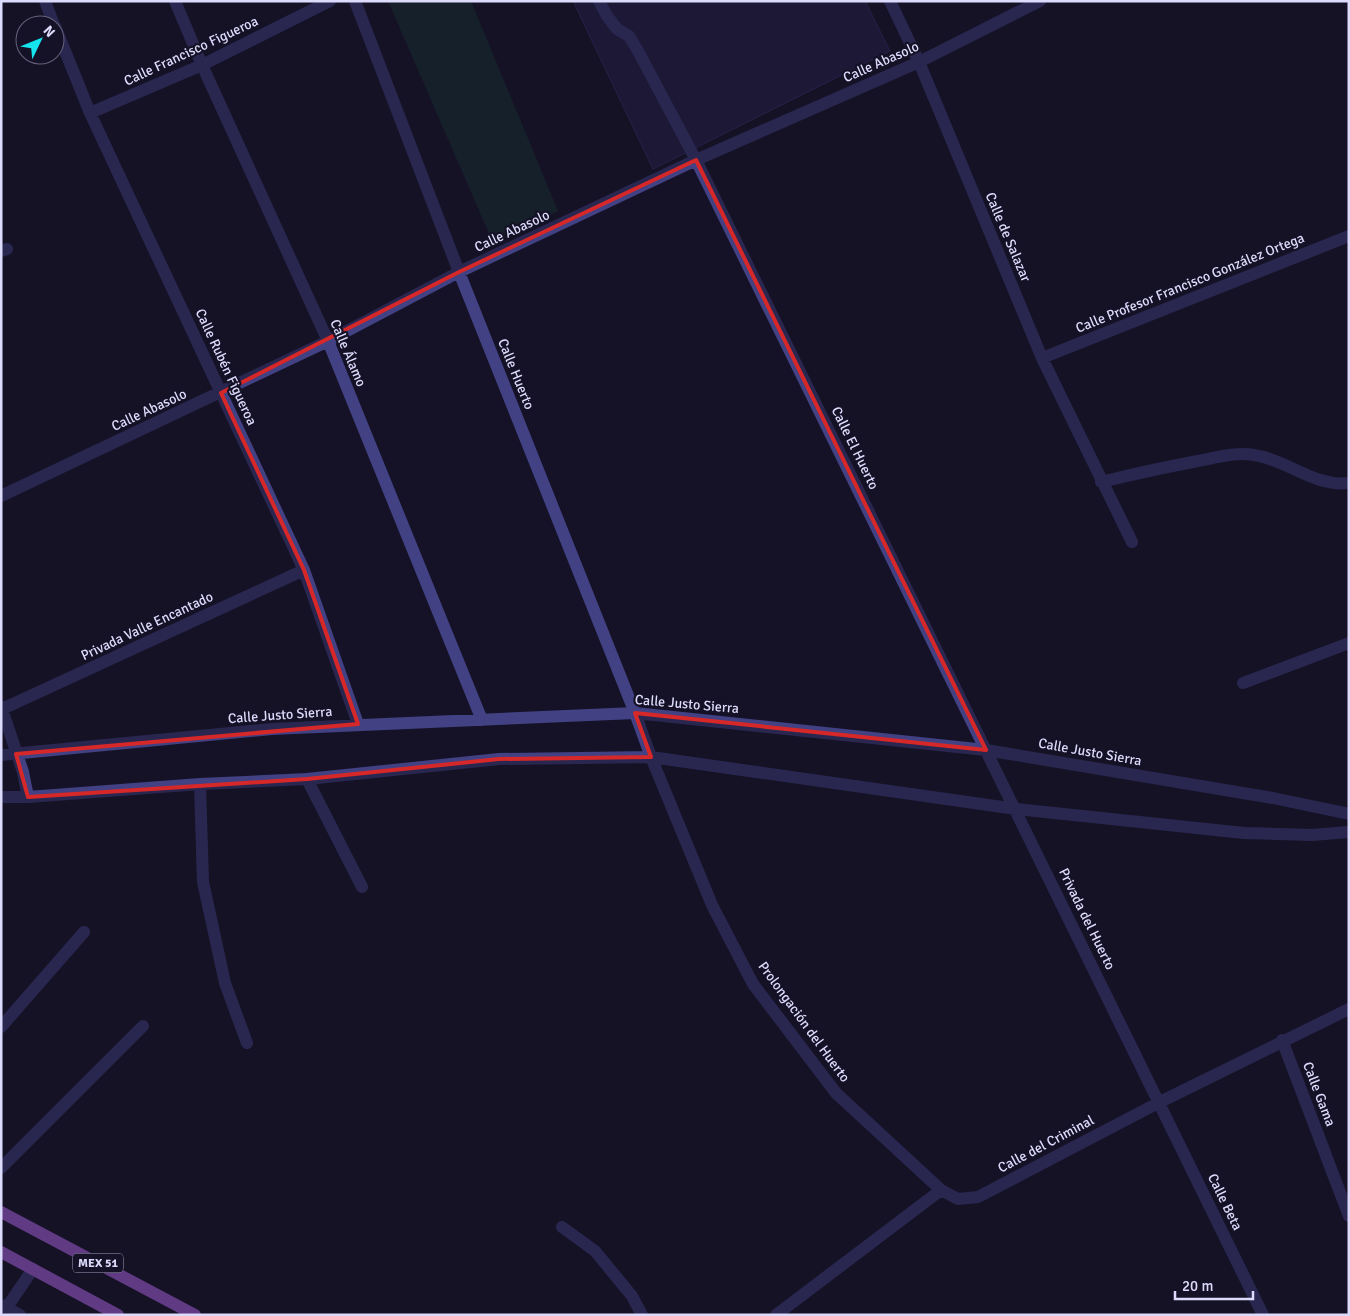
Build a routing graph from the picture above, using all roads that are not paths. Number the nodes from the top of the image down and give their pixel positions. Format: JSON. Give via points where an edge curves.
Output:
{"nodes":[{"id":1,"x":45,"y":1,"type":"edge"},
{"id":2,"x":175,"y":1,"type":"edge"},
{"id":3,"x":330,"y":1,"type":"edge"},
{"id":4,"x":355,"y":1,"type":"edge"},
{"id":5,"x":599,"y":1,"type":"edge"},
{"id":6,"x":890,"y":1,"type":"edge"},
{"id":7,"x":1040,"y":1,"type":"edge"},
{"id":8,"x":51,"y":15,"type":"edge"},
{"id":9,"x":65,"y":51,"type":"edge"},
{"id":10,"x":919,"y":62,"type":"junction"},
{"id":11,"x":202,"y":65,"type":"junction"},
{"id":12,"x":90,"y":112,"type":"junction"},
{"id":13,"x":696,"y":160,"type":"junction"},
{"id":14,"x":1349,"y":236,"type":"edge"},
{"id":15,"x":458,"y":272,"type":"junction"},
{"id":16,"x":328,"y":341,"type":"junction"},
{"id":17,"x":1042,"y":358,"type":"junction"},
{"id":18,"x":222,"y":393,"type":"junction"},
{"id":19,"x":1101,"y":482,"type":"junction"},
{"id":20,"x":1349,"y":483,"type":"edge"},
{"id":21,"x":1,"y":496,"type":"edge"},
{"id":22,"x":1132,"y":542,"type":"dead end"},
{"id":23,"x":304,"y":570,"type":"junction"},
{"id":24,"x":1349,"y":643,"type":"edge"},
{"id":25,"x":1244,"y":683,"type":"dead end"},
{"id":26,"x":2,"y":708,"type":"edge"},
{"id":27,"x":635,"y":714,"type":"junction"},
{"id":28,"x":482,"y":720,"type":"junction"},
{"id":29,"x":358,"y":724,"type":"junction"},
{"id":30,"x":986,"y":750,"type":"junction"},
{"id":31,"x":16,"y":754,"type":"junction"},
{"id":32,"x":1,"y":755,"type":"edge"},
{"id":33,"x":651,"y":758,"type":"junction"},
{"id":34,"x":307,"y":779,"type":"junction"},
{"id":35,"x":200,"y":784,"type":"junction"},
{"id":36,"x":1,"y":796,"type":"edge"},
{"id":37,"x":28,"y":797,"type":"junction"},
{"id":38,"x":1016,"y":809,"type":"junction"},
{"id":39,"x":1349,"y":814,"type":"edge"},
{"id":40,"x":1349,"y":832,"type":"edge"},
{"id":41,"x":362,"y":887,"type":"dead end"},
{"id":42,"x":84,"y":932,"type":"dead end"},
{"id":43,"x":1349,"y":1009,"type":"edge"},
{"id":44,"x":143,"y":1026,"type":"dead end"},
{"id":45,"x":1,"y":1027,"type":"edge"},
{"id":46,"x":1282,"y":1040,"type":"junction"},
{"id":47,"x":247,"y":1043,"type":"dead end"},
{"id":48,"x":1160,"y":1102,"type":"junction"},
{"id":49,"x":1,"y":1168,"type":"edge"},
{"id":50,"x":941,"y":1190,"type":"junction"},
{"id":51,"x":1,"y":1212,"type":"edge"},
{"id":52,"x":1349,"y":1216,"type":"edge"},
{"id":53,"x":562,"y":1227,"type":"dead end"},
{"id":54,"x":1,"y":1252,"type":"edge"},
{"id":55,"x":33,"y":1269,"type":"junction"},
{"id":56,"x":4,"y":1306,"type":"edge"},
{"id":57,"x":20,"y":1315,"type":"edge"},
{"id":58,"x":118,"y":1315,"type":"edge"},
{"id":59,"x":195,"y":1315,"type":"edge"},
{"id":60,"x":642,"y":1315,"type":"edge"},
{"id":61,"x":776,"y":1315,"type":"edge"},
{"id":62,"x":1264,"y":1315,"type":"edge"}],
"edges":[{"from":1,"to":8,"type":"street","name":"Calle Rubén Figueroa"},
{"from":2,"to":11,"type":"street","name":"Calle Álamo"},
{"from":3,"to":11,"type":"street","name":"Calle Francisco Figueroa"},
{"from":4,"to":15,"type":"street","name":"Calle Huerto"},
{"from":5,"to":13,"type":"street","name":"Calle El Huerto","via":[[617,29],[629,36]]},
{"from":6,"to":10,"type":"street","name":"Calle de Salazar"},
{"from":7,"to":10,"type":"street","name":"Calle Abasolo"},
{"from":9,"to":12,"type":"street","name":"Calle Rubén Figueroa"},
{"from":10,"to":13,"type":"street","name":"Calle Abasolo"},
{"from":10,"to":17,"type":"street","name":"Calle de Salazar"},
{"from":11,"to":12,"type":"street","name":"Calle Francisco Figueroa"},
{"from":11,"to":16,"type":"street","name":"Calle Álamo"},
{"from":12,"to":18,"type":"street","name":"Calle Rubén Figueroa"},
{"from":13,"to":15,"type":"street","name":"Calle Abasolo"},
{"from":13,"to":30,"type":"street","name":"Calle El Huerto"},
{"from":14,"to":17,"type":"street","name":"Calle Profesor Francisco González Ortega"},
{"from":15,"to":16,"type":"street","name":"Calle Abasolo"},
{"from":15,"to":27,"type":"street","name":"Calle Huerto"},
{"from":16,"to":18,"type":"street","name":"Calle Abasolo"},
{"from":16,"to":28,"type":"street","name":"Calle Álamo"},
{"from":17,"to":19,"type":"street","name":"Calle de Salazar"},
{"from":18,"to":21,"type":"street","name":"Calle Abasolo"},
{"from":18,"to":23,"type":"street","name":"Calle Rubén Figueroa"},
{"from":19,"to":20,"type":"street","via":[[1165,466],[1241,454],[1260,456],[1335,485]]},
{"from":19,"to":22,"type":"street","name":"Calle de Salazar"},
{"from":23,"to":26,"type":"street","name":"Privada Valle Encantado"},
{"from":23,"to":29,"type":"street","name":"Calle Rubén Figueroa"},
{"from":24,"to":25,"type":"street"},
{"from":26,"to":31,"type":"street"},
{"from":27,"to":28,"type":"street","name":"Calle Justo Sierra"},
{"from":27,"to":30,"type":"street","name":"Calle Justo Sierra"},
{"from":27,"to":33,"type":"street","name":"Calle Huerto"},
{"from":28,"to":29,"type":"street","name":"Calle Justo Sierra"},
{"from":29,"to":31,"type":"street","name":"Calle Justo Sierra","via":[[272,729]]},
{"from":30,"to":38,"type":"street","name":"Privada del Huerto"},
{"from":30,"to":39,"type":"street","name":"Calle Justo Sierra","via":[[1273,798]]},
{"from":31,"to":32,"type":"street","name":"Calle Justo Sierra"},
{"from":31,"to":37,"type":"street"},
{"from":33,"to":34,"type":"street","via":[[499,759]]},
{"from":33,"to":38,"type":"street"},
{"from":33,"to":50,"type":"street","name":"Prolongación del Huerto","via":[[712,905],[754,984],[836,1093]]},
{"from":34,"to":35,"type":"street"},
{"from":34,"to":41,"type":"street"},
{"from":35,"to":37,"type":"street"},
{"from":35,"to":47,"type":"street","via":[[203,882],[225,983]]},
{"from":36,"to":37,"type":"street"},
{"from":38,"to":40,"type":"street","via":[[1244,833],[1312,835]]},
{"from":38,"to":48,"type":"street","name":"Privada del Huerto"},
{"from":42,"to":45,"type":"street"},
{"from":43,"to":46,"type":"street","name":"Calle del Criminal"},
{"from":44,"to":49,"type":"street"},
{"from":46,"to":48,"type":"street","name":"Calle del Criminal"},
{"from":46,"to":52,"type":"street","name":"Calle Gama"},
{"from":48,"to":50,"type":"street","name":"Calle del Criminal","via":[[978,1197],[958,1199]]},
{"from":48,"to":62,"type":"street","name":"Calle Beta"},
{"from":50,"to":61,"type":"street"},
{"from":51,"to":59,"type":"main road","number":"MEX 51"},
{"from":53,"to":60,"type":"street","via":[[595,1251],[632,1296]]},
{"from":54,"to":55,"type":"main road","number":"MEX 51"},
{"from":55,"to":56,"type":"street"},
{"from":55,"to":58,"type":"main road","number":"MEX 51"},
{"from":56,"to":57,"type":"street"}]}
